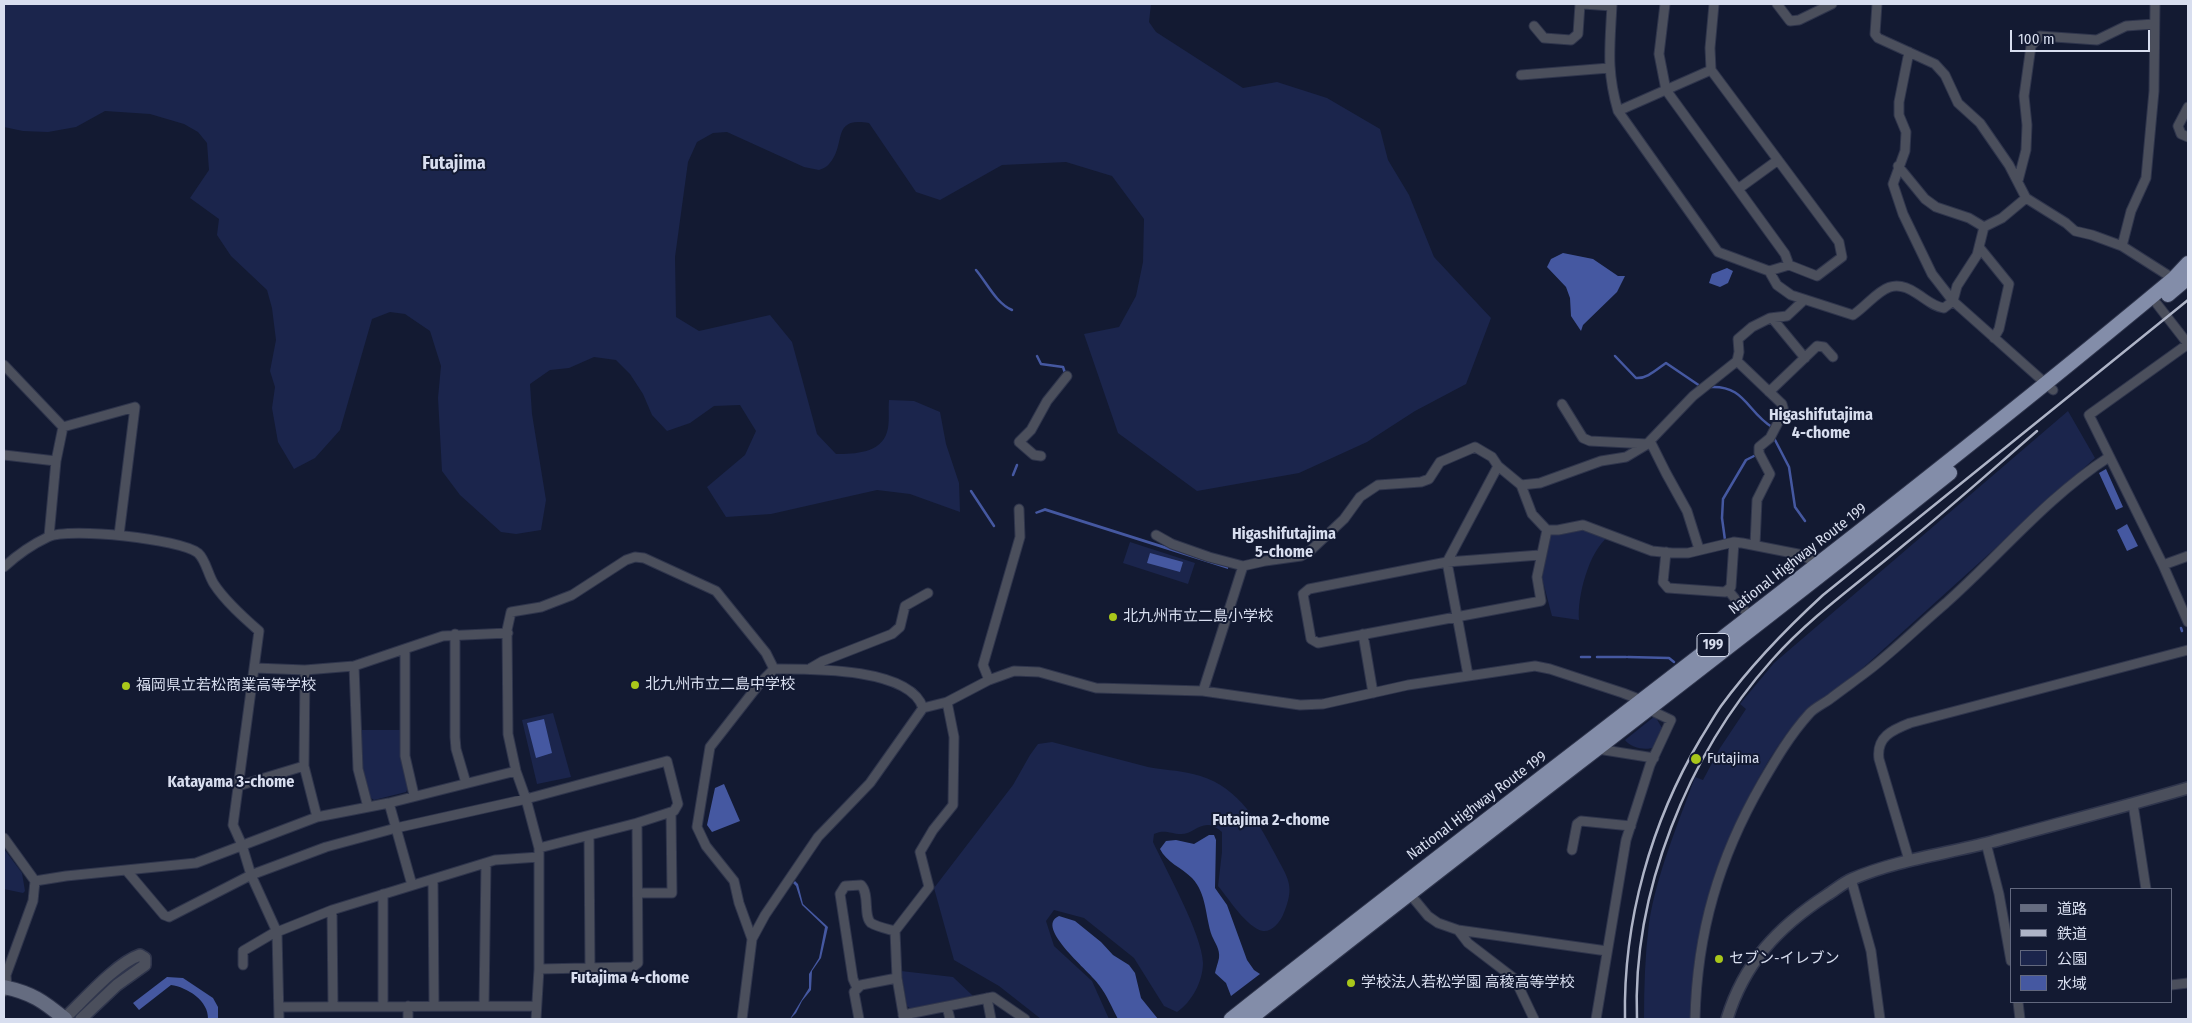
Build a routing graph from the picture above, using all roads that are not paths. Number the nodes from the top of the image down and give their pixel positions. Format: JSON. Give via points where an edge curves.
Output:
{"nodes":[{"id":1,"x":1581,"y":4,"type":"edge"},
{"id":2,"x":1665,"y":4,"type":"edge"},
{"id":3,"x":1714,"y":4,"type":"edge"},
{"id":4,"x":1777,"y":4,"type":"edge"},
{"id":5,"x":1832,"y":4,"type":"edge"},
{"id":6,"x":1877,"y":4,"type":"edge"},
{"id":7,"x":2155,"y":4,"type":"edge"},
{"id":8,"x":1612,"y":5,"type":"edge"},
{"id":9,"x":2154,"y":24,"type":"junction"},
{"id":10,"x":1534,"y":26,"type":"dead end"},
{"id":11,"x":1909,"y":52,"type":"junction"},
{"id":12,"x":1609,"y":68,"type":"junction"},
{"id":13,"x":1711,"y":70,"type":"junction"},
{"id":14,"x":1521,"y":75,"type":"dead end"},
{"id":15,"x":1666,"y":90,"type":"junction"},
{"id":16,"x":2188,"y":107,"type":"edge"},
{"id":17,"x":1618,"y":111,"type":"junction"},
{"id":18,"x":2188,"y":137,"type":"edge"},
{"id":19,"x":1778,"y":160,"type":"junction"},
{"id":20,"x":1898,"y":166,"type":"junction"},
{"id":21,"x":2018,"y":181,"type":"junction"},
{"id":22,"x":1738,"y":189,"type":"junction"},
{"id":23,"x":2026,"y":198,"type":"junction"},
{"id":24,"x":1984,"y":227,"type":"junction"},
{"id":25,"x":2122,"y":246,"type":"junction"},
{"id":26,"x":1979,"y":247,"type":"junction"},
{"id":27,"x":2188,"y":263,"type":"edge"},
{"id":28,"x":1789,"y":265,"type":"junction"},
{"id":29,"x":1769,"y":271,"type":"junction"},
{"id":30,"x":2181,"y":280,"type":"edge"},
{"id":31,"x":1804,"y":300,"type":"junction"},
{"id":32,"x":1952,"y":301,"type":"junction"},
{"id":33,"x":2157,"y":304,"type":"junction"},
{"id":34,"x":1772,"y":318,"type":"junction"},
{"id":35,"x":1994,"y":338,"type":"junction"},
{"id":36,"x":1833,"y":357,"type":"dead end"},
{"id":37,"x":1805,"y":358,"type":"junction"},
{"id":38,"x":1737,"y":361,"type":"junction"},
{"id":39,"x":4,"y":365,"type":"edge"},
{"id":40,"x":1067,"y":376,"type":"dead end"},
{"id":41,"x":2050,"y":387,"type":"junction"},
{"id":42,"x":1769,"y":392,"type":"junction"},
{"id":43,"x":1562,"y":404,"type":"dead end"},
{"id":44,"x":63,"y":427,"type":"junction"},
{"id":45,"x":1649,"y":442,"type":"junction"},
{"id":46,"x":4,"y":455,"type":"edge"},
{"id":47,"x":1041,"y":456,"type":"dead end"},
{"id":48,"x":2109,"y":457,"type":"junction"},
{"id":49,"x":56,"y":461,"type":"junction"},
{"id":50,"x":1498,"y":466,"type":"junction"},
{"id":51,"x":1521,"y":485,"type":"junction"},
{"id":52,"x":1019,"y":509,"type":"dead end"},
{"id":53,"x":1547,"y":530,"type":"junction"},
{"id":54,"x":119,"y":535,"type":"junction"},
{"id":55,"x":1156,"y":535,"type":"dead end"},
{"id":56,"x":49,"y":536,"type":"junction"},
{"id":57,"x":1734,"y":542,"type":"junction"},
{"id":58,"x":1755,"y":545,"type":"junction"},
{"id":59,"x":1699,"y":550,"type":"junction"},
{"id":60,"x":1666,"y":552,"type":"junction"},
{"id":61,"x":1540,"y":555,"type":"junction"},
{"id":62,"x":2188,"y":556,"type":"edge"},
{"id":63,"x":1447,"y":562,"type":"junction"},
{"id":64,"x":2163,"y":565,"type":"junction"},
{"id":65,"x":1243,"y":566,"type":"junction"},
{"id":66,"x":4,"y":567,"type":"edge"},
{"id":67,"x":1823,"y":568,"type":"junction"},
{"id":68,"x":1728,"y":590,"type":"junction"},
{"id":69,"x":928,"y":593,"type":"dead end"},
{"id":70,"x":1457,"y":615,"type":"junction"},
{"id":71,"x":1750,"y":617,"type":"junction"},
{"id":72,"x":2188,"y":622,"type":"edge"},
{"id":73,"x":508,"y":633,"type":"junction"},
{"id":74,"x":455,"y":634,"type":"junction"},
{"id":75,"x":1363,"y":634,"type":"junction"},
{"id":76,"x":405,"y":649,"type":"junction"},
{"id":77,"x":2188,"y":650,"type":"edge"},
{"id":78,"x":354,"y":666,"type":"junction"},
{"id":79,"x":255,"y":668,"type":"junction"},
{"id":80,"x":811,"y":668,"type":"junction"},
{"id":81,"x":774,"y":669,"type":"junction"},
{"id":82,"x":306,"y":670,"type":"junction"},
{"id":83,"x":1468,"y":675,"type":"junction"},
{"id":84,"x":989,"y":680,"type":"junction"},
{"id":85,"x":1203,"y":691,"type":"junction"},
{"id":86,"x":1372,"y":693,"type":"junction"},
{"id":87,"x":947,"y":702,"type":"junction"},
{"id":88,"x":1645,"y":705,"type":"junction"},
{"id":89,"x":923,"y":708,"type":"junction"},
{"id":90,"x":1598,"y":749,"type":"junction"},
{"id":91,"x":1654,"y":758,"type":"junction"},
{"id":92,"x":304,"y":766,"type":"junction"},
{"id":93,"x":516,"y":771,"type":"junction"},
{"id":94,"x":466,"y":783,"type":"junction"},
{"id":95,"x":238,"y":786,"type":"junction"},
{"id":96,"x":2188,"y":788,"type":"edge"},
{"id":97,"x":414,"y":796,"type":"junction"},
{"id":98,"x":526,"y":799,"type":"junction"},
{"id":99,"x":390,"y":802,"type":"junction"},
{"id":100,"x":2133,"y":804,"type":"junction"},
{"id":101,"x":368,"y":806,"type":"junction"},
{"id":102,"x":670,"y":813,"type":"junction"},
{"id":103,"x":317,"y":817,"type":"junction"},
{"id":104,"x":637,"y":823,"type":"junction"},
{"id":105,"x":1631,"y":826,"type":"junction"},
{"id":106,"x":396,"y":828,"type":"junction"},
{"id":107,"x":590,"y":836,"type":"junction"},
{"id":108,"x":4,"y":838,"type":"edge"},
{"id":109,"x":1986,"y":843,"type":"junction"},
{"id":110,"x":242,"y":845,"type":"junction"},
{"id":111,"x":1572,"y":850,"type":"dead end"},
{"id":112,"x":539,"y":853,"type":"junction"},
{"id":113,"x":1909,"y":860,"type":"junction"},
{"id":114,"x":486,"y":863,"type":"junction"},
{"id":115,"x":126,"y":870,"type":"junction"},
{"id":116,"x":251,"y":875,"type":"junction"},
{"id":117,"x":1851,"y":879,"type":"junction"},
{"id":118,"x":432,"y":880,"type":"junction"},
{"id":119,"x":36,"y":882,"type":"junction"},
{"id":120,"x":412,"y":885,"type":"junction"},
{"id":121,"x":2146,"y":888,"type":"edge"},
{"id":122,"x":638,"y":893,"type":"junction"},
{"id":123,"x":1409,"y":893,"type":"junction"},
{"id":124,"x":383,"y":894,"type":"junction"},
{"id":125,"x":332,"y":910,"type":"junction"},
{"id":126,"x":1458,"y":930,"type":"junction"},
{"id":127,"x":277,"y":931,"type":"junction"},
{"id":128,"x":895,"y":931,"type":"junction"},
{"id":129,"x":752,"y":938,"type":"junction"},
{"id":130,"x":1607,"y":951,"type":"junction"},
{"id":131,"x":2010,"y":955,"type":"edge"},
{"id":132,"x":243,"y":965,"type":"dead end"},
{"id":133,"x":590,"y":968,"type":"junction"},
{"id":134,"x":539,"y":969,"type":"junction"},
{"id":135,"x":897,"y":978,"type":"junction"},
{"id":136,"x":2188,"y":983,"type":"edge"},
{"id":137,"x":2172,"y":985,"type":"edge"},
{"id":138,"x":857,"y":988,"type":"junction"},
{"id":139,"x":5,"y":989,"type":"edge"},
{"id":140,"x":987,"y":998,"type":"junction"},
{"id":141,"x":2018,"y":1003,"type":"edge"},
{"id":142,"x":383,"y":1005,"type":"junction"},
{"id":143,"x":333,"y":1006,"type":"junction"},
{"id":144,"x":408,"y":1006,"type":"junction"},
{"id":145,"x":434,"y":1006,"type":"junction"},
{"id":146,"x":484,"y":1006,"type":"junction"},
{"id":147,"x":536,"y":1006,"type":"junction"},
{"id":148,"x":280,"y":1007,"type":"junction"},
{"id":149,"x":948,"y":1007,"type":"junction"},
{"id":150,"x":904,"y":1017,"type":"edge"},
{"id":151,"x":64,"y":1019,"type":"edge"},
{"id":152,"x":80,"y":1019,"type":"edge"},
{"id":153,"x":279,"y":1019,"type":"edge"},
{"id":154,"x":408,"y":1019,"type":"edge"},
{"id":155,"x":536,"y":1019,"type":"edge"},
{"id":156,"x":742,"y":1019,"type":"edge"},
{"id":157,"x":859,"y":1019,"type":"edge"},
{"id":158,"x":950,"y":1019,"type":"edge"},
{"id":159,"x":991,"y":1019,"type":"edge"},
{"id":160,"x":1025,"y":1019,"type":"edge"},
{"id":161,"x":1231,"y":1019,"type":"edge"},
{"id":162,"x":1250,"y":1019,"type":"edge"},
{"id":163,"x":1534,"y":1019,"type":"edge"},
{"id":164,"x":1596,"y":1019,"type":"edge"},
{"id":165,"x":1695,"y":1019,"type":"edge"},
{"id":166,"x":1727,"y":1019,"type":"edge"},
{"id":167,"x":1880,"y":1019,"type":"edge"},
{"id":168,"x":2020,"y":1019,"type":"edge"}],
"edges":[{"from":1,"to":8,"type":"street"},
{"from":1,"to":10,"type":"street","via":[[1578,34],[1571,40],[1544,38]]},
{"from":2,"to":15,"type":"street","via":[[1659,54]]},
{"from":3,"to":13,"type":"street"},
{"from":4,"to":5,"type":"street","via":[[1790,21]]},
{"from":6,"to":11,"type":"street","via":[[1875,34]]},
{"from":7,"to":9,"type":"street"},
{"from":8,"to":12,"type":"street"},
{"from":9,"to":21,"type":"street","via":[[2126,26],[2097,40],[2040,36],[2034,40],[2024,96],[2026,150]]},
{"from":9,"to":25,"type":"street","via":[[2154,91],[2146,178],[2131,211]]},
{"from":11,"to":20,"type":"street","via":[[1899,115],[1906,132],[1906,142]]},
{"from":11,"to":21,"type":"street","via":[[1936,64],[1945,74],[1958,104],[1980,123]]},
{"from":12,"to":14,"type":"street"},
{"from":12,"to":17,"type":"street"},
{"from":13,"to":15,"type":"street"},
{"from":13,"to":19,"type":"street"},
{"from":15,"to":17,"type":"street"},
{"from":15,"to":22,"type":"street"},
{"from":16,"to":18,"type":"street","via":[[2178,126],[2181,134]]},
{"from":17,"to":29,"type":"street","via":[[1718,252]]},
{"from":19,"to":22,"type":"street"},
{"from":19,"to":28,"type":"street","via":[[1839,242],[1842,256],[1817,276]]},
{"from":20,"to":24,"type":"street","via":[[1925,199],[1936,207],[1969,218]]},
{"from":20,"to":32,"type":"street","via":[[1893,184],[1903,214],[1932,274]]},
{"from":21,"to":23,"type":"street"},
{"from":22,"to":28,"type":"street","via":[[1785,254]]},
{"from":23,"to":24,"type":"street","via":[[2002,218]]},
{"from":23,"to":25,"type":"street","via":[[2075,232]]},
{"from":24,"to":26,"type":"street"},
{"from":25,"to":30,"type":"street"},
{"from":26,"to":32,"type":"street"},
{"from":26,"to":35,"type":"street","via":[[2010,284]]},
{"from":27,"to":30,"type":"highway","name":"National Highway Route 199","number":"199"},
{"from":28,"to":29,"type":"street"},
{"from":29,"to":31,"type":"street","via":[[1784,292]]},
{"from":30,"to":33,"type":"highway","name":"National Highway Route 199","number":"199"},
{"from":30,"to":41,"type":"highway","name":"National Highway Route 199","number":"199"},
{"from":31,"to":32,"type":"street","via":[[1853,315],[1879,292],[1891,286],[1904,286],[1935,307],[1944,308]]},
{"from":31,"to":34,"type":"street","via":[[1787,316]]},
{"from":32,"to":35,"type":"street"},
{"from":33,"to":41,"type":"highway","name":"National Highway Route 199","number":"199"},
{"from":33,"to":48,"type":"street","via":[[2188,344],[2089,416]]},
{"from":34,"to":37,"type":"street"},
{"from":34,"to":38,"type":"street","via":[[1752,327],[1738,339]]},
{"from":35,"to":41,"type":"street"},
{"from":36,"to":37,"type":"street","via":[[1824,347],[1817,346]]},
{"from":37,"to":42,"type":"street"},
{"from":38,"to":42,"type":"street"},
{"from":38,"to":45,"type":"street","via":[[1693,396]]},
{"from":39,"to":44,"type":"street"},
{"from":40,"to":47,"type":"street","via":[[1047,401],[1031,430],[1019,442],[1034,455]]},
{"from":41,"to":67,"type":"highway","name":"National Highway Route 199","number":"199"},
{"from":42,"to":58,"type":"street","via":[[1782,404],[1784,411],[1770,438],[1759,447],[1770,474],[1757,500]]},
{"from":43,"to":45,"type":"street","via":[[1583,438],[1590,441]]},
{"from":44,"to":49,"type":"street"},
{"from":44,"to":54,"type":"street","via":[[135,407]]},
{"from":45,"to":51,"type":"street","via":[[1626,457],[1600,461],[1540,483]]},
{"from":45,"to":59,"type":"street","via":[[1687,511]]},
{"from":46,"to":49,"type":"street"},
{"from":48,"to":64,"type":"street"},
{"from":48,"to":165,"type":"street","via":[[2013,537],[1899,645],[1810,713],[1784,744],[1728,850],[1704,936]]},
{"from":49,"to":56,"type":"street"},
{"from":50,"to":51,"type":"street"},
{"from":50,"to":63,"type":"street"},
{"from":50,"to":65,"type":"street","via":[[1475,447],[1440,462],[1429,479],[1378,485],[1360,497],[1344,520],[1311,550],[1300,556]]},
{"from":51,"to":53,"type":"street","via":[[1532,514]]},
{"from":52,"to":84,"type":"street","via":[[1020,537],[983,665]]},
{"from":53,"to":60,"type":"street","via":[[1583,525],[1651,550]]},
{"from":53,"to":61,"type":"street"},
{"from":54,"to":56,"type":"street"},
{"from":54,"to":79,"type":"street","via":[[187,546],[200,555],[214,584],[259,631]]},
{"from":55,"to":65,"type":"street","via":[[1172,544]]},
{"from":56,"to":66,"type":"street","via":[[18,554]]},
{"from":57,"to":58,"type":"street"},
{"from":57,"to":59,"type":"street"},
{"from":57,"to":68,"type":"street","via":[[1731,587]]},
{"from":58,"to":67,"type":"street","via":[[1803,555]]},
{"from":59,"to":60,"type":"street"},
{"from":60,"to":68,"type":"street","via":[[1663,582],[1668,588]]},
{"from":61,"to":63,"type":"street"},
{"from":61,"to":70,"type":"street","via":[[1537,577],[1542,601]]},
{"from":62,"to":64,"type":"street"},
{"from":63,"to":70,"type":"street"},
{"from":63,"to":75,"type":"street","via":[[1309,588],[1303,594],[1311,638],[1318,643]]},
{"from":64,"to":72,"type":"street"},
{"from":65,"to":85,"type":"street"},
{"from":67,"to":71,"type":"highway","name":"National Highway Route 199","number":"199"},
{"from":67,"to":88,"type":"highway","name":"National Highway Route 199","number":"199"},
{"from":68,"to":71,"type":"street"},
{"from":69,"to":80,"type":"street","via":[[905,606],[900,628],[892,634]]},
{"from":70,"to":75,"type":"street"},
{"from":70,"to":83,"type":"street"},
{"from":71,"to":88,"type":"highway","name":"National Highway Route 199","number":"199"},
{"from":73,"to":74,"type":"street"},
{"from":73,"to":81,"type":"street","via":[[511,612],[541,607],[572,595],[626,560],[644,558],[716,591],[766,653]]},
{"from":73,"to":93,"type":"street","via":[[508,734]]},
{"from":74,"to":76,"type":"street"},
{"from":74,"to":94,"type":"street","via":[[455,737]]},
{"from":75,"to":86,"type":"street"},
{"from":76,"to":78,"type":"street"},
{"from":76,"to":97,"type":"street","via":[[405,756]]},
{"from":77,"to":113,"type":"street","via":[[1910,723],[1883,737],[1878,749]]},
{"from":78,"to":82,"type":"street"},
{"from":78,"to":101,"type":"street","via":[[358,769]]},
{"from":79,"to":82,"type":"street"},
{"from":79,"to":95,"type":"street"},
{"from":80,"to":81,"type":"street"},
{"from":80,"to":89,"type":"street","via":[[869,675],[904,687],[920,698]]},
{"from":81,"to":129,"type":"street","via":[[710,747],[697,827],[706,846],[734,882]]},
{"from":82,"to":92,"type":"street"},
{"from":83,"to":86,"type":"street"},
{"from":83,"to":88,"type":"street","via":[[1535,666]]},
{"from":84,"to":85,"type":"street","via":[[1014,671],[1039,672],[1096,688]]},
{"from":84,"to":87,"type":"street"},
{"from":85,"to":86,"type":"street","via":[[1300,705],[1323,704]]},
{"from":87,"to":89,"type":"street"},
{"from":87,"to":128,"type":"street","via":[[954,737],[953,805],[920,852],[929,886]]},
{"from":88,"to":90,"type":"highway","name":"National Highway Route 199","number":"199"},
{"from":88,"to":91,"type":"street","via":[[1671,720]]},
{"from":88,"to":161,"type":"highway","name":"National Highway Route 199","number":"199","via":[[1403,883]]},
{"from":89,"to":129,"type":"street","via":[[870,783],[818,837]]},
{"from":90,"to":91,"type":"street"},
{"from":90,"to":123,"type":"highway","name":"National Highway Route 199","number":"199"},
{"from":91,"to":105,"type":"street"},
{"from":92,"to":95,"type":"street"},
{"from":92,"to":103,"type":"street"},
{"from":93,"to":94,"type":"street"},
{"from":93,"to":98,"type":"street"},
{"from":94,"to":97,"type":"street"},
{"from":95,"to":110,"type":"street","via":[[233,825]]},
{"from":96,"to":100,"type":"street"},
{"from":97,"to":99,"type":"street"},
{"from":98,"to":102,"type":"street","via":[[667,761],[678,804]]},
{"from":98,"to":106,"type":"street"},
{"from":98,"to":112,"type":"street"},
{"from":99,"to":101,"type":"street"},
{"from":99,"to":106,"type":"street"},
{"from":100,"to":109,"type":"street"},
{"from":100,"to":121,"type":"street"},
{"from":101,"to":103,"type":"street"},
{"from":102,"to":104,"type":"street"},
{"from":102,"to":122,"type":"street","via":[[672,893]]},
{"from":103,"to":110,"type":"street"},
{"from":104,"to":107,"type":"street"},
{"from":104,"to":122,"type":"street"},
{"from":105,"to":111,"type":"street","via":[[1581,821],[1577,824]]},
{"from":105,"to":130,"type":"street"},
{"from":106,"to":116,"type":"street","via":[[326,848]]},
{"from":106,"to":120,"type":"street"},
{"from":107,"to":112,"type":"street"},
{"from":107,"to":133,"type":"street"},
{"from":108,"to":119,"type":"street"},
{"from":109,"to":113,"type":"street"},
{"from":109,"to":131,"type":"street"},
{"from":110,"to":115,"type":"street","via":[[196,864]]},
{"from":110,"to":116,"type":"street"},
{"from":112,"to":114,"type":"street"},
{"from":112,"to":134,"type":"street"},
{"from":113,"to":117,"type":"street"},
{"from":114,"to":118,"type":"street"},
{"from":114,"to":146,"type":"street"},
{"from":115,"to":116,"type":"street","via":[[164,915],[169,916]]},
{"from":115,"to":119,"type":"street"},
{"from":116,"to":127,"type":"street"},
{"from":117,"to":166,"type":"street","via":[[1793,920],[1759,954],[1733,1000]]},
{"from":117,"to":167,"type":"street","via":[[1871,951]]},
{"from":118,"to":120,"type":"street"},
{"from":118,"to":145,"type":"street"},
{"from":119,"to":139,"type":"street","via":[[33,902],[6,975]]},
{"from":120,"to":124,"type":"street"},
{"from":122,"to":133,"type":"street","via":[[638,963],[633,967]]},
{"from":123,"to":126,"type":"street","via":[[1428,916]]},
{"from":123,"to":162,"type":"highway","name":"National Highway Route 199","number":"199"},
{"from":124,"to":125,"type":"street"},
{"from":124,"to":142,"type":"street"},
{"from":125,"to":127,"type":"street"},
{"from":125,"to":143,"type":"street"},
{"from":126,"to":130,"type":"street"},
{"from":126,"to":163,"type":"street","via":[[1468,943],[1515,979]]},
{"from":127,"to":132,"type":"street","via":[[243,951]]},
{"from":127,"to":148,"type":"street"},
{"from":128,"to":135,"type":"street"},
{"from":128,"to":138,"type":"street","via":[[872,924],[868,919],[861,885],[845,886],[840,894]]},
{"from":129,"to":156,"type":"street"},
{"from":130,"to":164,"type":"street"},
{"from":133,"to":134,"type":"street"},
{"from":134,"to":147,"type":"street"},
{"from":135,"to":138,"type":"street"},
{"from":135,"to":150,"type":"street"},
{"from":136,"to":137,"type":"street"},
{"from":138,"to":157,"type":"street","via":[[854,992]]},
{"from":139,"to":151,"type":"main road","via":[[26,991]]},
{"from":140,"to":149,"type":"street"},
{"from":140,"to":159,"type":"street"},
{"from":140,"to":160,"type":"street","via":[[993,997]]},
{"from":141,"to":168,"type":"street"},
{"from":142,"to":143,"type":"street"},
{"from":142,"to":144,"type":"street"},
{"from":143,"to":148,"type":"street"},
{"from":144,"to":145,"type":"street"},
{"from":144,"to":154,"type":"street"},
{"from":145,"to":146,"type":"street"},
{"from":146,"to":147,"type":"street"},
{"from":147,"to":155,"type":"street"},
{"from":148,"to":153,"type":"street"},
{"from":149,"to":150,"type":"street"},
{"from":149,"to":158,"type":"street"},
{"from":151,"to":152,"type":"street","via":[[133,957],[140,955],[145,958],[145,965],[117,985]]}]}
